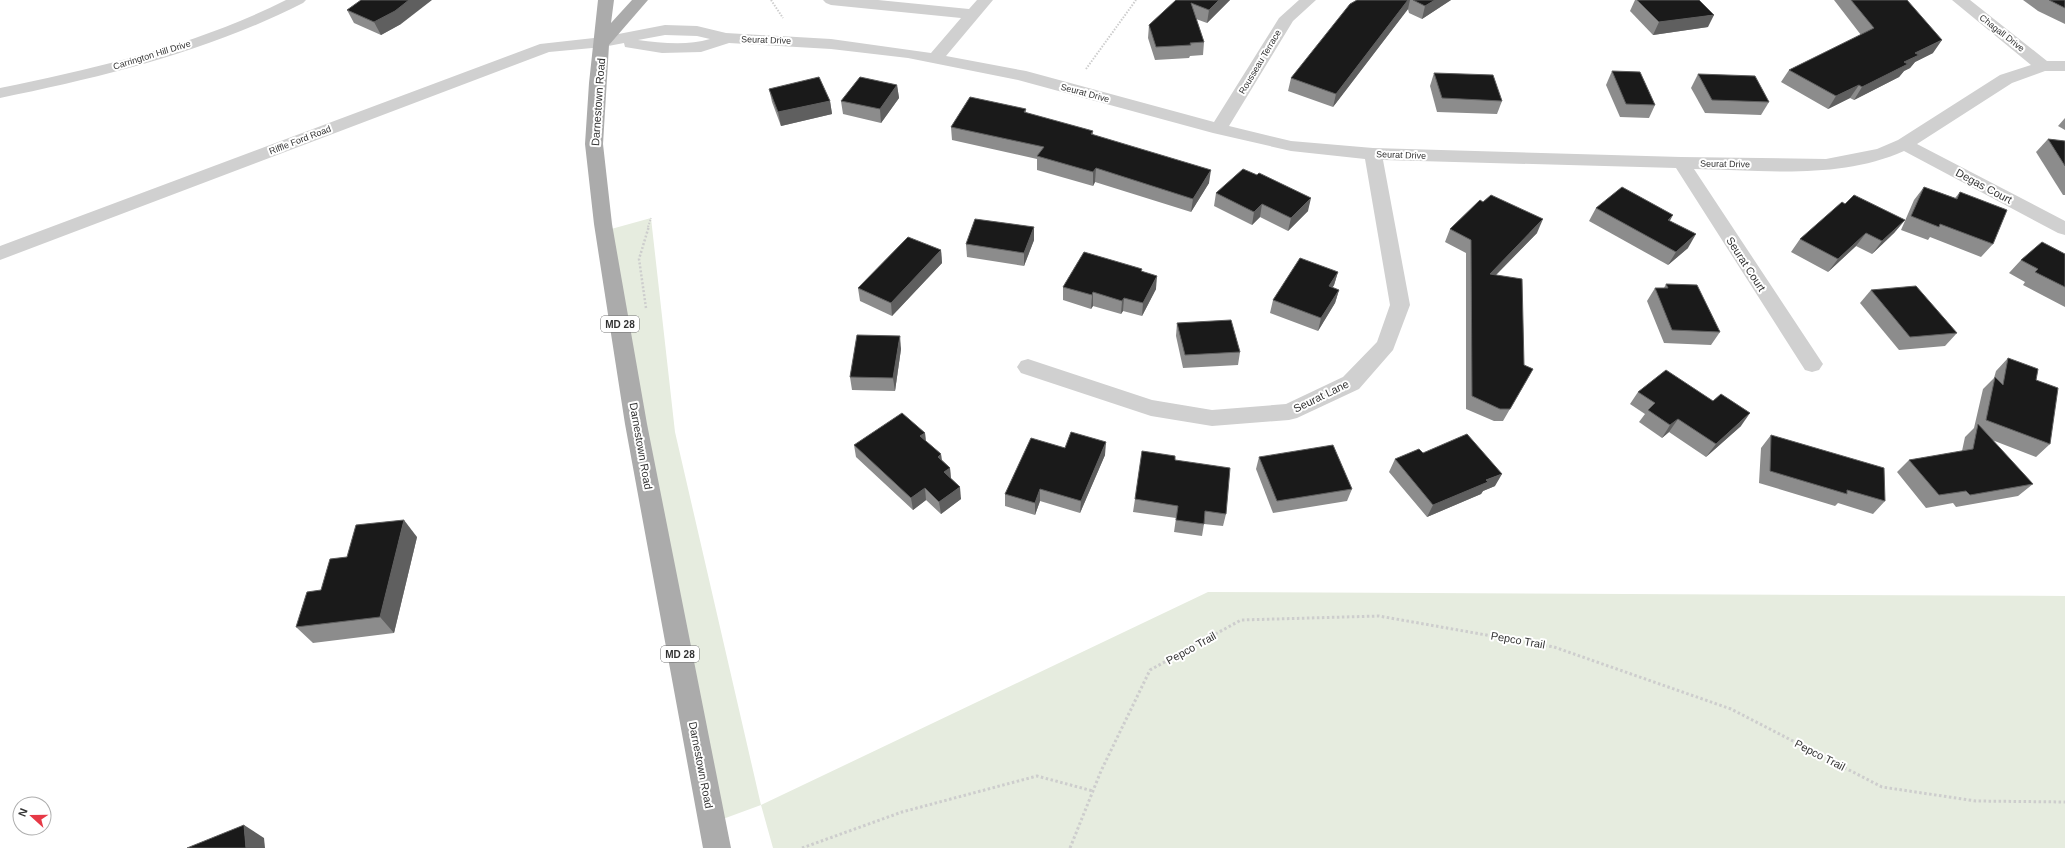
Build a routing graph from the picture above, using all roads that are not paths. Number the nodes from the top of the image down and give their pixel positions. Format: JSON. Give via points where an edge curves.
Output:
{"nodes":[{"id":1,"x":298,"y":0,"type":"edge"},
{"id":2,"x":606,"y":0,"type":"edge"},
{"id":3,"x":640,"y":0,"type":"edge"},
{"id":4,"x":831,"y":0,"type":"edge"},
{"id":5,"x":985,"y":0,"type":"edge"},
{"id":6,"x":1308,"y":0,"type":"edge"},
{"id":7,"x":1960,"y":0,"type":"edge"},
{"id":8,"x":973,"y":14,"type":"junction"},
{"id":9,"x":603,"y":42,"type":"junction"},
{"id":10,"x":935,"y":58,"type":"junction"},
{"id":11,"x":2044,"y":66,"type":"junction"},
{"id":12,"x":2065,"y":66,"type":"edge"},
{"id":13,"x":0,"y":93,"type":"edge"},
{"id":14,"x":1219,"y":129,"type":"junction"},
{"id":15,"x":1904,"y":144,"type":"junction"},
{"id":16,"x":1373,"y":154,"type":"junction"},
{"id":17,"x":1681,"y":163,"type":"junction"},
{"id":18,"x":2065,"y":229,"type":"edge"},
{"id":19,"x":0,"y":253,"type":"edge"},
{"id":20,"x":1812,"y":364,"type":"dead end"},
{"id":21,"x":1028,"y":367,"type":"dead end"},
{"id":22,"x":717,"y":848,"type":"edge"}],
"edges":[{"from":1,"to":13,"type":"street","name":"Carrington Hill Drive","via":[[273,14],[170,52]]},
{"from":2,"to":9,"type":"main road","name":"Darnestown Road","number":"MD 28"},
{"from":3,"to":9,"type":"main road","name":"Darnestown Road"},
{"from":4,"to":8,"type":"street"},
{"from":5,"to":8,"type":"street"},
{"from":6,"to":14,"type":"street","name":"Rousseau Terrace","via":[[1287,18]]},
{"from":7,"to":11,"type":"street","name":"Chagall Drive"},
{"from":8,"to":10,"type":"street"},
{"from":9,"to":10,"type":"street","name":"Seurat Drive","via":[[662,48],[702,47],[726,38],[831,44]]},
{"from":9,"to":19,"type":"street","name":"Riffle Ford Road","via":[[546,47]]},
{"from":9,"to":22,"type":"main road","name":"Darnestown Road","number":"MD 28","via":[[597,82],[594,144],[603,224],[636,424]]},
{"from":10,"to":14,"type":"street","name":"Seurat Drive","via":[[1020,75]]},
{"from":11,"to":12,"type":"street","name":"Seurat Drive"},
{"from":11,"to":15,"type":"street","name":"Seurat Drive","via":[[2006,79]]},
{"from":14,"to":16,"type":"street","name":"Seurat Drive","via":[[1291,146]]},
{"from":15,"to":17,"type":"street","name":"Seurat Drive","via":[[1882,154],[1826,165]]},
{"from":15,"to":18,"type":"street","name":"Degas Court"},
{"from":16,"to":17,"type":"street","name":"Seurat Drive"},
{"from":16,"to":21,"type":"street","name":"Seurat Lane","via":[[1400,305],[1386,345],[1351,383],[1289,412],[1212,418],[1151,408]]},
{"from":17,"to":20,"type":"street","name":"Seurat Court"}]}
